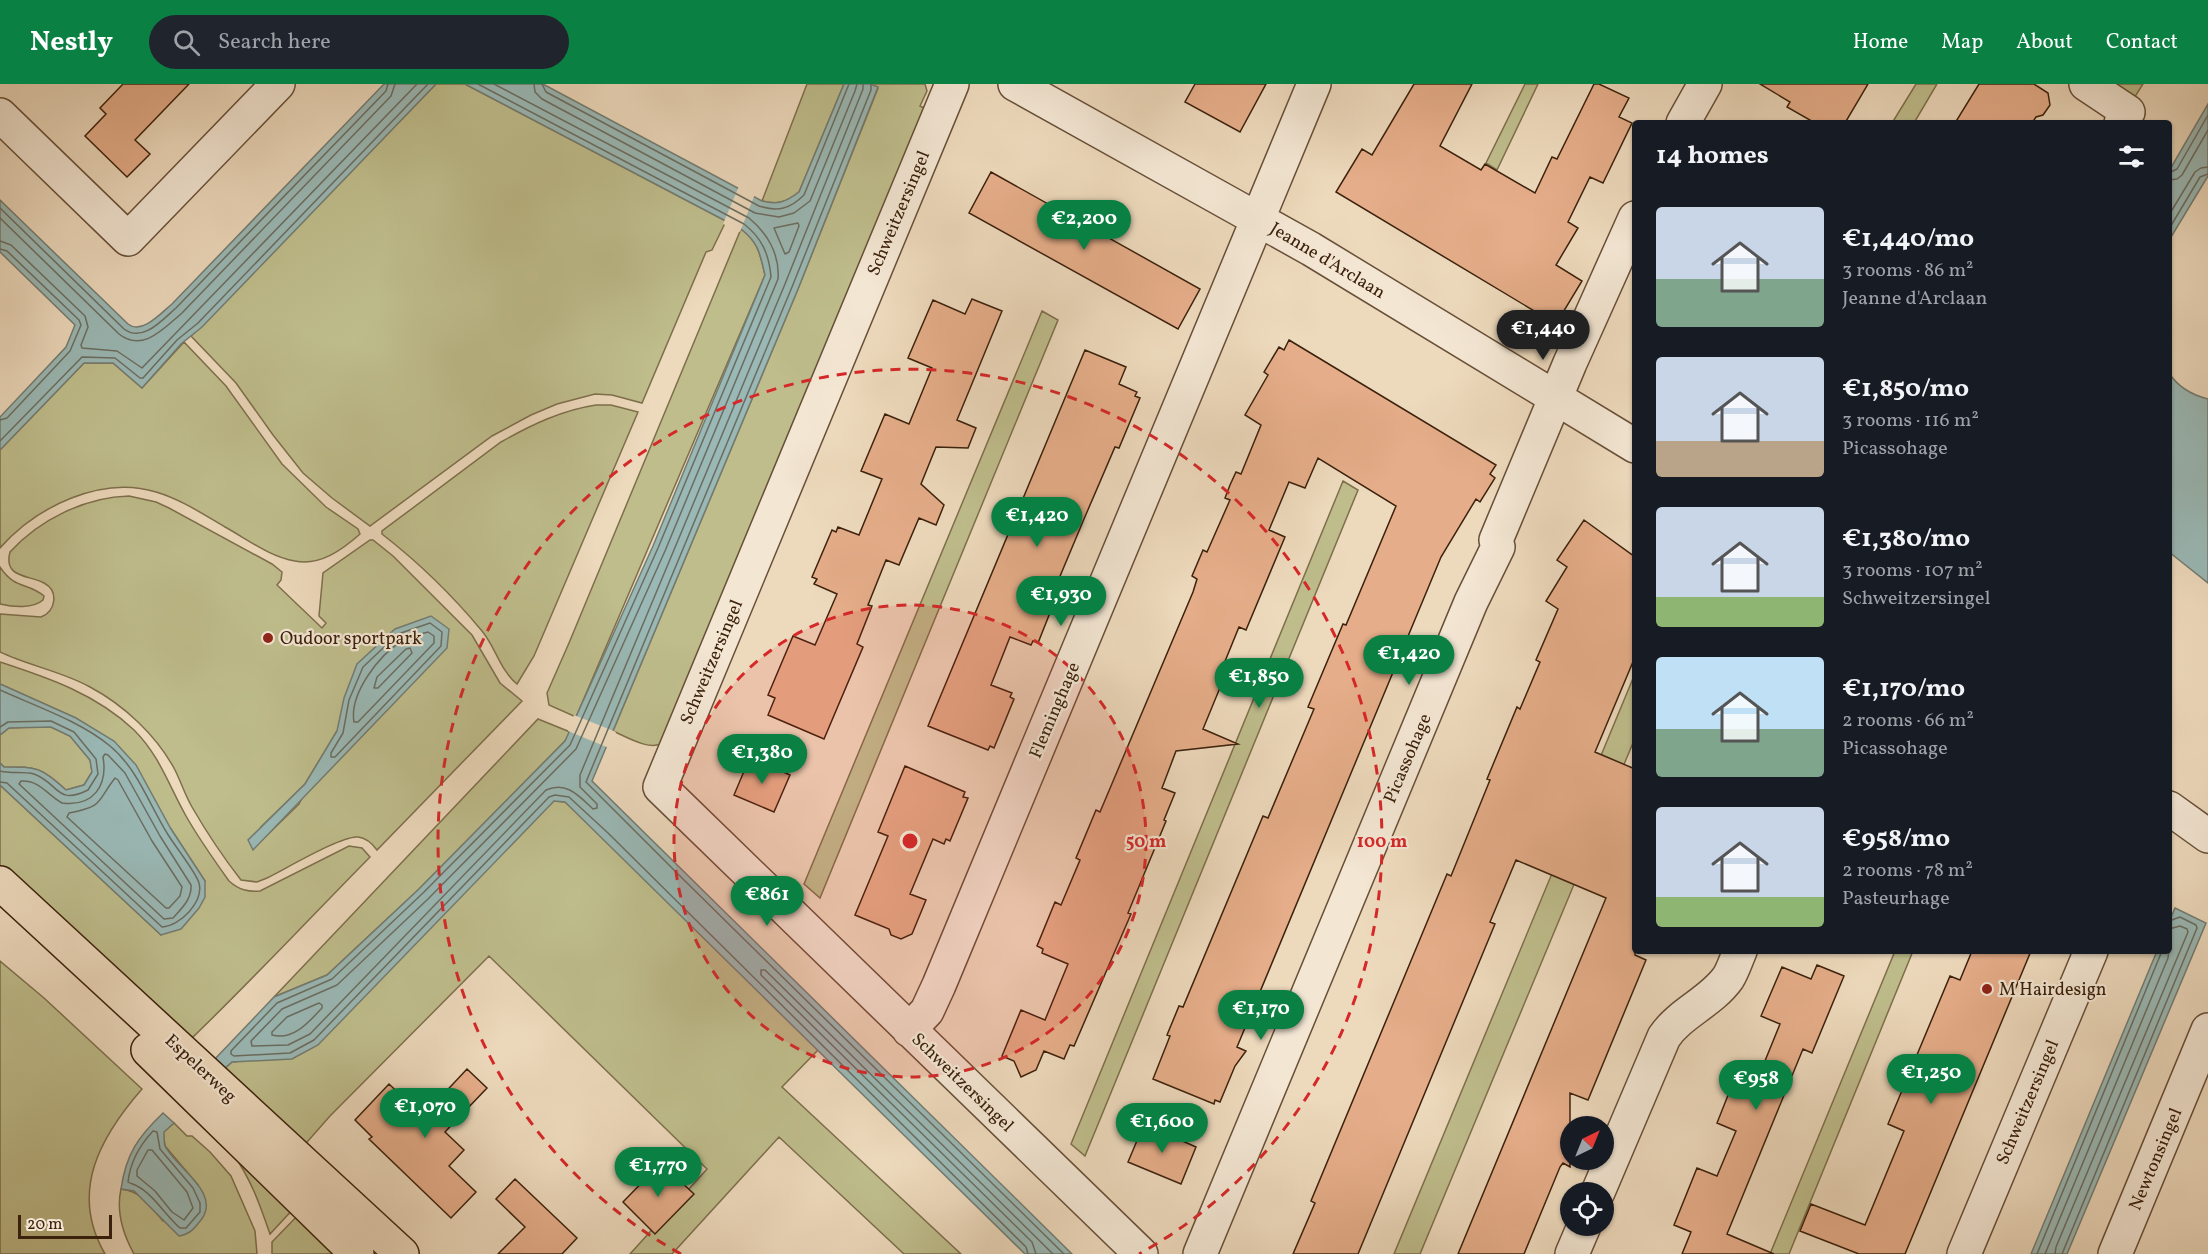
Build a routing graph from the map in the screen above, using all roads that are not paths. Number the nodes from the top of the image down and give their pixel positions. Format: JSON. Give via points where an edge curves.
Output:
{"nodes":[{"id":1,"x":278,"y":84,"type":"edge"},
{"id":2,"x":952,"y":84,"type":"edge"},
{"id":3,"x":1015,"y":84,"type":"edge"},
{"id":4,"x":1314,"y":84,"type":"edge"},
{"id":5,"x":1705,"y":84,"type":"edge"},
{"id":6,"x":2086,"y":84,"type":"edge"},
{"id":7,"x":0,"y":116,"type":"edge"},
{"id":8,"x":1685,"y":120,"type":"edge"},
{"id":9,"x":2123,"y":120,"type":"edge"},
{"id":10,"x":1258,"y":218,"type":"junction"},
{"id":11,"x":1632,"y":225,"type":"edge"},
{"id":12,"x":1556,"y":396,"type":"junction"},
{"id":13,"x":1632,"y":444,"type":"edge"},
{"id":14,"x":2172,"y":810,"type":"edge"},
{"id":15,"x":2208,"y":836,"type":"edge"},
{"id":16,"x":0,"y":883,"type":"edge"},
{"id":17,"x":0,"y":906,"type":"edge"},
{"id":18,"x":1739,"y":954,"type":"edge"},
{"id":19,"x":2090,"y":954,"type":"edge"},
{"id":20,"x":909,"y":1030,"type":"junction"},
{"id":21,"x":2208,"y":1030,"type":"edge"},
{"id":22,"x":172,"y":1057,"type":"junction"},
{"id":23,"x":217,"y":1099,"type":"junction"},
{"id":24,"x":1602,"y":1182,"type":"edge"},
{"id":25,"x":1580,"y":1236,"type":"edge"},
{"id":26,"x":357,"y":1254,"type":"edge"},
{"id":27,"x":402,"y":1254,"type":"edge"},
{"id":28,"x":1141,"y":1254,"type":"edge"},
{"id":29,"x":1200,"y":1254,"type":"edge"},
{"id":30,"x":1572,"y":1254,"type":"edge"},
{"id":31,"x":1964,"y":1254,"type":"edge"},
{"id":32,"x":2115,"y":1254,"type":"edge"}],
"edges":[{"from":1,"to":7,"type":"street","via":[[128,239]]},
{"from":2,"to":20,"type":"street","name":"Schweitzersingel","via":[[660,787]]},
{"from":3,"to":10,"type":"street","name":"Jeanne d'Arclaan"},
{"from":4,"to":10,"type":"street","name":"Fleminghage"},
{"from":5,"to":8,"type":"street"},
{"from":6,"to":9,"type":"street","via":[[2128,112]]},
{"from":10,"to":12,"type":"street","name":"Jeanne d'Arclaan"},
{"from":10,"to":20,"type":"street","name":"Fleminghage","via":[[939,985],[927,1011]]},
{"from":11,"to":12,"type":"street","name":"Picassohage"},
{"from":12,"to":13,"type":"street","name":"Jeanne d'Arclaan"},
{"from":12,"to":29,"type":"street","name":"Picassohage","via":[[1496,540],[1498,547],[1471,602]]},
{"from":14,"to":15,"type":"street"},
{"from":16,"to":22,"type":"main road","name":"Espelerweg"},
{"from":17,"to":22,"type":"main road","name":"Espelerweg"},
{"from":18,"to":24,"type":"street","via":[[1723,983],[1664,1037]]},
{"from":19,"to":31,"type":"street","name":"Schweitzersingel"},
{"from":20,"to":28,"type":"street","name":"Schweitzersingel"},
{"from":21,"to":32,"type":"street","name":"Newtonsingel"},
{"from":22,"to":23,"type":"main road","name":"Espelerweg"},
{"from":23,"to":26,"type":"main road","name":"Espelerweg"},
{"from":23,"to":27,"type":"main road","name":"Espelerweg"},
{"from":25,"to":30,"type":"street"}]}
